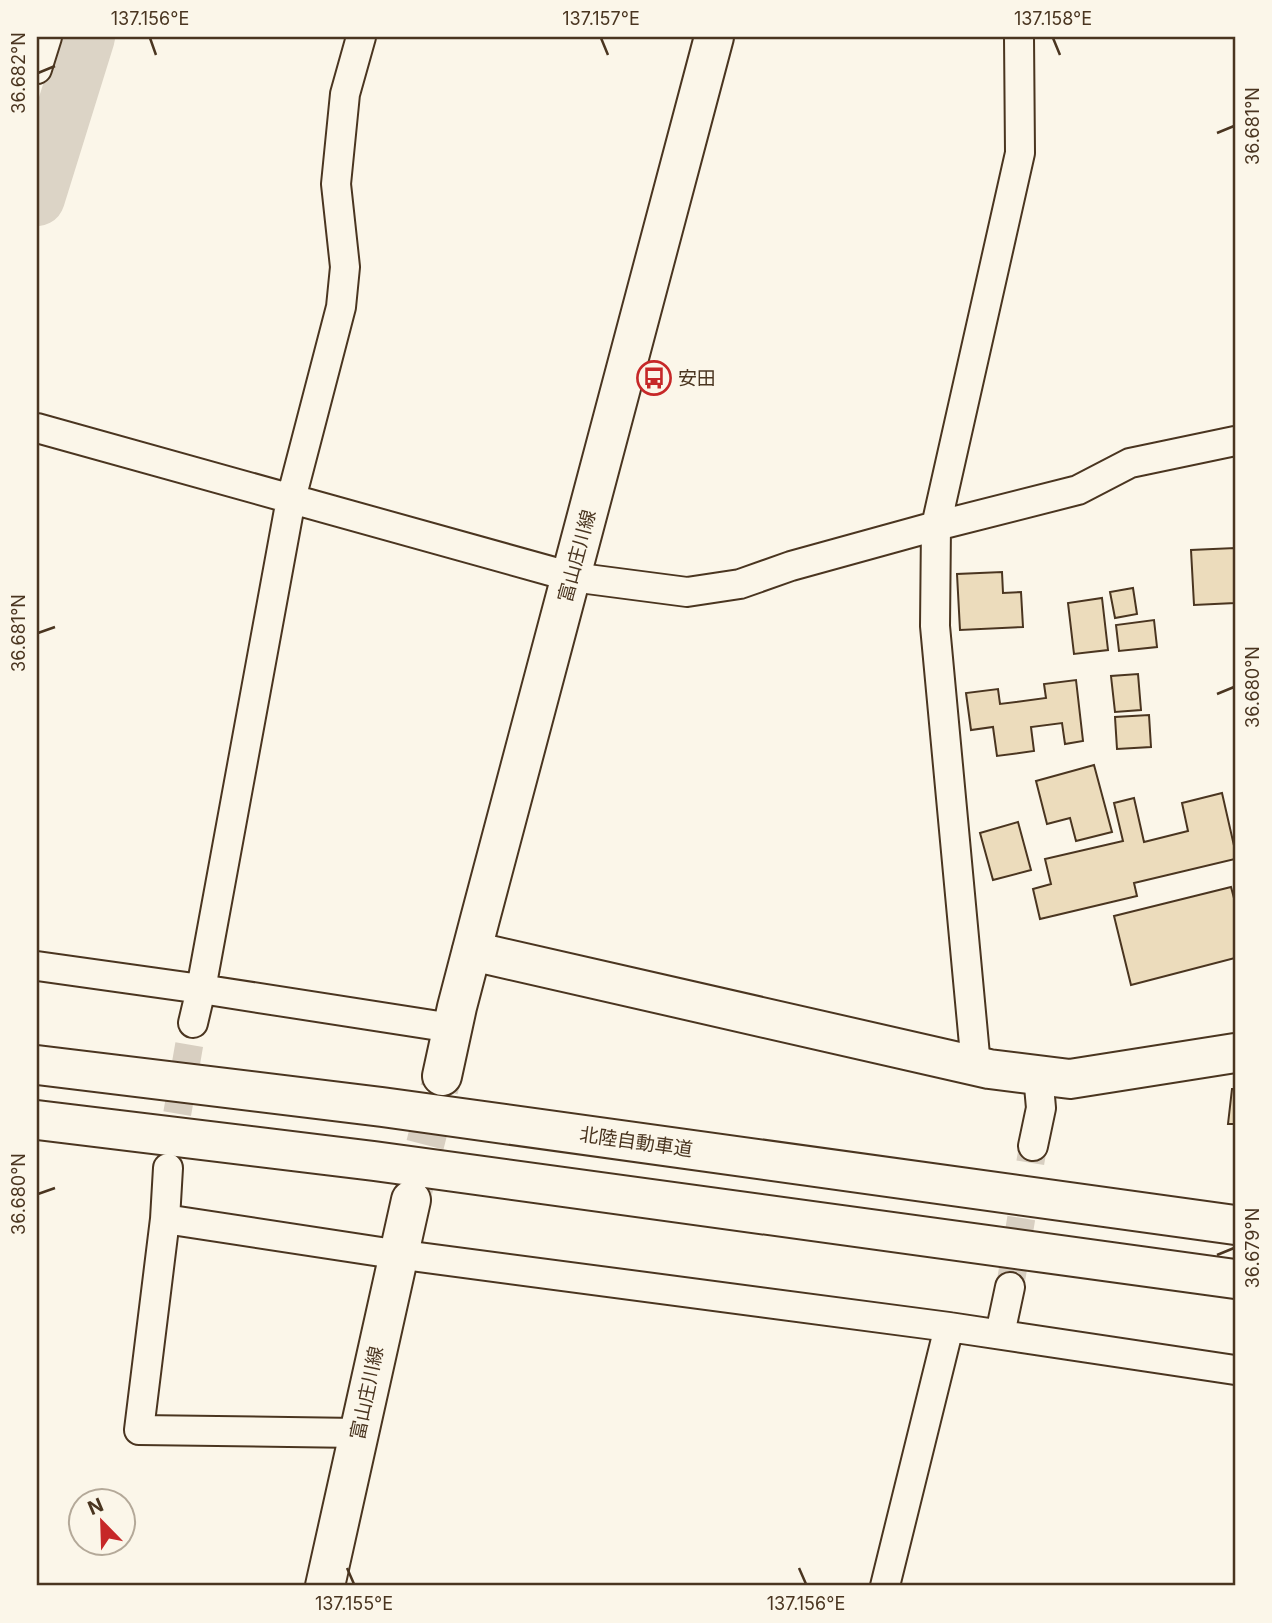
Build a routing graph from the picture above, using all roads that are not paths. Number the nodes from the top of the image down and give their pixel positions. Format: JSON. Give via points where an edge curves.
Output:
{"nodes":[{"id":1,"x":47,"y":37,"type":"edge"},
{"id":2,"x":361,"y":37,"type":"edge"},
{"id":3,"x":714,"y":37,"type":"edge"},
{"id":4,"x":1019,"y":37,"type":"edge"},
{"id":5,"x":37,"y":69,"type":"edge"},
{"id":6,"x":37,"y":428,"type":"edge"},
{"id":7,"x":1235,"y":442,"type":"edge"},
{"id":8,"x":291,"y":499,"type":"junction"},
{"id":9,"x":936,"y":526,"type":"junction"},
{"id":10,"x":572,"y":577,"type":"junction"},
{"id":11,"x":472,"y":951,"type":"junction"},
{"id":12,"x":37,"y":966,"type":"edge"},
{"id":13,"x":201,"y":989,"type":"junction"},
{"id":14,"x":193,"y":1024,"type":"tunnel mouth"},
{"id":15,"x":452,"y":1028,"type":"junction"},
{"id":16,"x":1235,"y":1053,"type":"edge"},
{"id":17,"x":37,"y":1065,"type":"edge"},
{"id":18,"x":976,"y":1066,"type":"junction"},
{"id":19,"x":1038,"y":1075,"type":"junction"},
{"id":20,"x":442,"y":1076,"type":"tunnel mouth"},
{"id":21,"x":37,"y":1120,"type":"edge"},
{"id":22,"x":1033,"y":1146,"type":"tunnel mouth"},
{"id":23,"x":168,"y":1168,"type":"tunnel mouth"},
{"id":24,"x":411,"y":1200,"type":"tunnel mouth"},
{"id":25,"x":165,"y":1219,"type":"junction"},
{"id":26,"x":1235,"y":1225,"type":"edge"},
{"id":27,"x":398,"y":1253,"type":"junction"},
{"id":28,"x":1235,"y":1279,"type":"edge"},
{"id":29,"x":1010,"y":1287,"type":"tunnel mouth"},
{"id":30,"x":949,"y":1327,"type":"junction"},
{"id":31,"x":1000,"y":1334,"type":"junction"},
{"id":32,"x":1235,"y":1370,"type":"edge"},
{"id":33,"x":358,"y":1433,"type":"junction"},
{"id":34,"x":325,"y":1586,"type":"edge"},
{"id":35,"x":886,"y":1586,"type":"edge"}],
"edges":[{"from":1,"to":5,"type":"street"},
{"from":2,"to":8,"type":"street","via":[[345,94],[336,184],[345,267],[341,307]]},
{"from":3,"to":10,"type":"main road","name":"富山庄川線"},
{"from":4,"to":9,"type":"street","via":[[1020,153]]},
{"from":6,"to":8,"type":"street"},
{"from":7,"to":9,"type":"street","via":[[1130,463],[1078,491]]},
{"from":8,"to":10,"type":"street"},
{"from":8,"to":13,"type":"street"},
{"from":9,"to":10,"type":"street","via":[[740,584],[687,592]]},
{"from":9,"to":18,"type":"street","via":[[935,626]]},
{"from":10,"to":11,"type":"main road","name":"富山庄川線"},
{"from":11,"to":15,"type":"main road","name":"富山庄川線"},
{"from":11,"to":18,"type":"main road"},
{"from":12,"to":13,"type":"street"},
{"from":13,"to":14,"type":"street"},
{"from":13,"to":15,"type":"street"},
{"from":15,"to":20,"type":"main road","name":"富山庄川線"},
{"from":16,"to":19,"type":"main road","via":[[1069,1079]]},
{"from":17,"to":26,"type":"main road","name":"北陸自動車道","via":[[396,1109]]},
{"from":18,"to":19,"type":"main road"},
{"from":19,"to":22,"type":"street","via":[[1041,1108]]},
{"from":21,"to":28,"type":"main road","via":[[374,1161]]},
{"from":23,"to":25,"type":"street"},
{"from":24,"to":27,"type":"main road","name":"富山庄川線"},
{"from":25,"to":27,"type":"street"},
{"from":25,"to":33,"type":"street","via":[[139,1430]]},
{"from":27,"to":30,"type":"street"},
{"from":27,"to":33,"type":"main road","name":"富山庄川線"},
{"from":29,"to":31,"type":"street"},
{"from":30,"to":31,"type":"street"},
{"from":30,"to":35,"type":"street"},
{"from":31,"to":32,"type":"street"},
{"from":33,"to":34,"type":"main road","name":"富山庄川線"}]}
